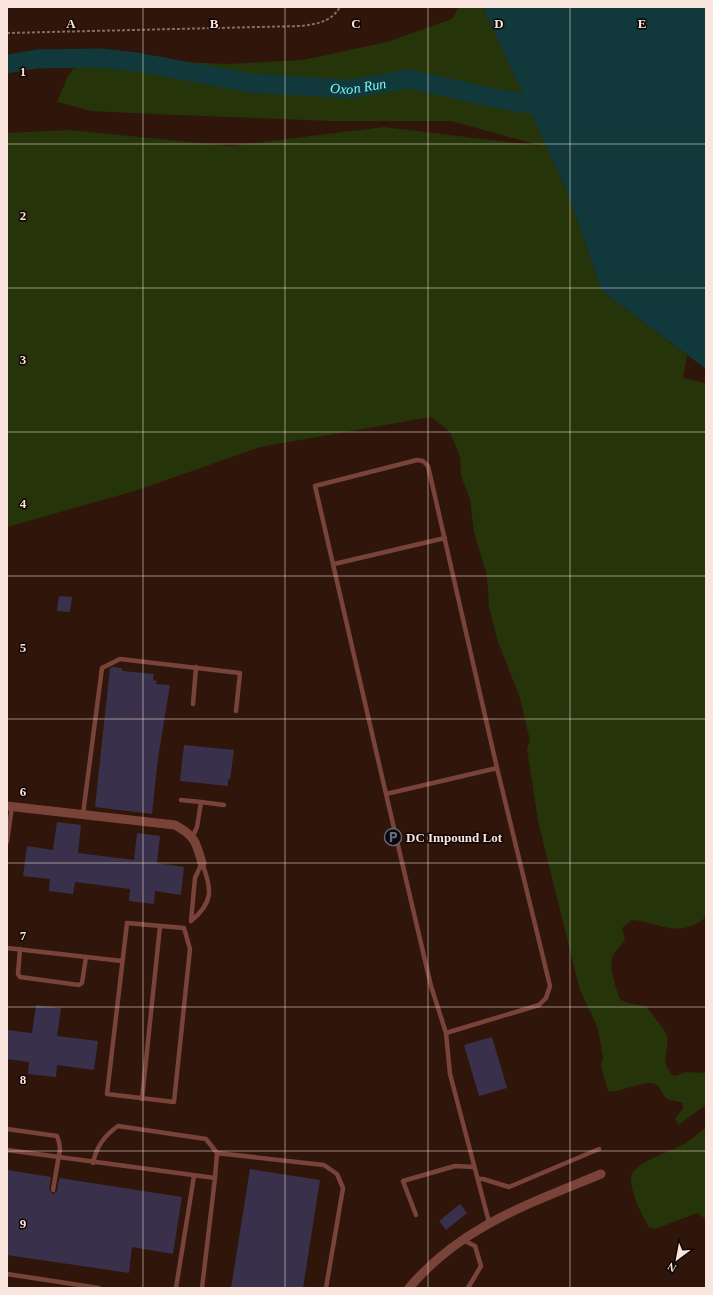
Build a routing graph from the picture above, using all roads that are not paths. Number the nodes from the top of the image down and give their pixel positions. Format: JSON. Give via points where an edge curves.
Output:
{"nodes":[{"id":1,"x":445,"y":538,"type":"junction"},
{"id":2,"x":334,"y":564,"type":"junction"},
{"id":3,"x":196,"y":667,"type":"junction"},
{"id":4,"x":193,"y":704,"type":"dead end"},
{"id":5,"x":236,"y":711,"type":"dead end"},
{"id":6,"x":497,"y":768,"type":"junction"},
{"id":7,"x":386,"y":794,"type":"junction"},
{"id":8,"x":181,"y":800,"type":"dead end"},
{"id":9,"x":201,"y":802,"type":"junction"},
{"id":10,"x":224,"y":805,"type":"dead end"},
{"id":11,"x":9,"y":806,"type":"edge"},
{"id":12,"x":83,"y":814,"type":"junction"},
{"id":13,"x":192,"y":838,"type":"junction"},
{"id":14,"x":7,"y":842,"type":"edge"},
{"id":15,"x":202,"y":863,"type":"junction"},
{"id":16,"x":191,"y":921,"type":"junction"},
{"id":17,"x":160,"y":926,"type":"junction"},
{"id":18,"x":184,"y":928,"type":"junction"},
{"id":19,"x":7,"y":948,"type":"edge"},
{"id":20,"x":20,"y":949,"type":"junction"},
{"id":21,"x":86,"y":957,"type":"junction"},
{"id":22,"x":122,"y":961,"type":"junction"},
{"id":23,"x":446,"y":1033,"type":"junction"},
{"id":24,"x":142,"y":1099,"type":"junction"},
{"id":25,"x":7,"y":1129,"type":"edge"},
{"id":26,"x":599,"y":1149,"type":"dead end"},
{"id":27,"x":7,"y":1150,"type":"edge"},
{"id":28,"x":217,"y":1153,"type":"junction"},
{"id":29,"x":93,"y":1163,"type":"junction"},
{"id":30,"x":474,"y":1168,"type":"junction"},
{"id":31,"x":601,"y":1174,"type":"dead end"},
{"id":32,"x":194,"y":1176,"type":"junction"},
{"id":33,"x":215,"y":1178,"type":"junction"},
{"id":34,"x":478,"y":1179,"type":"junction"},
{"id":35,"x":53,"y":1190,"type":"dead end"},
{"id":36,"x":416,"y":1215,"type":"dead end"},
{"id":37,"x":489,"y":1222,"type":"junction"},
{"id":38,"x":462,"y":1239,"type":"junction"},
{"id":39,"x":7,"y":1274,"type":"edge"},
{"id":40,"x":99,"y":1288,"type":"edge"},
{"id":41,"x":176,"y":1288,"type":"edge"},
{"id":42,"x":202,"y":1288,"type":"edge"},
{"id":43,"x":326,"y":1288,"type":"edge"},
{"id":44,"x":409,"y":1288,"type":"edge"},
{"id":45,"x":468,"y":1288,"type":"edge"}],
"edges":[{"from":1,"to":2,"type":"lane"},
{"from":1,"to":2,"type":"lane","via":[[428,466],[417,460],[315,486]]},
{"from":1,"to":6,"type":"lane"},
{"from":2,"to":7,"type":"lane"},
{"from":3,"to":4,"type":"lane"},
{"from":3,"to":5,"type":"lane","via":[[240,673]]},
{"from":3,"to":12,"type":"lane","via":[[120,659],[102,668]]},
{"from":6,"to":7,"type":"lane"},
{"from":6,"to":23,"type":"lane","via":[[550,986],[546,998],[539,1005]]},
{"from":7,"to":23,"type":"lane","via":[[431,986]]},
{"from":8,"to":9,"type":"lane"},
{"from":9,"to":10,"type":"lane"},
{"from":9,"to":13,"type":"lane","via":[[198,828]]},
{"from":11,"to":12,"type":"street"},
{"from":11,"to":14,"type":"lane"},
{"from":12,"to":13,"type":"street","via":[[175,825],[189,833]]},
{"from":13,"to":15,"type":"street"},
{"from":15,"to":16,"type":"lane","via":[[195,878]]},
{"from":15,"to":16,"type":"lane","via":[[210,886],[206,903]]},
{"from":16,"to":18,"type":"lane"},
{"from":17,"to":18,"type":"lane"},
{"from":17,"to":22,"type":"lane","via":[[127,923]]},
{"from":17,"to":24,"type":"lane"},
{"from":18,"to":24,"type":"lane","via":[[190,949],[174,1102]]},
{"from":19,"to":20,"type":"lane"},
{"from":20,"to":21,"type":"lane"},
{"from":20,"to":21,"type":"lane","via":[[20,977],[79,985],[82,983]]},
{"from":21,"to":22,"type":"lane"},
{"from":22,"to":24,"type":"lane","via":[[107,1094]]},
{"from":23,"to":30,"type":"lane","via":[[450,1074]]},
{"from":25,"to":35,"type":"lane","bridge":true,"via":[[57,1136],[60,1149]]},
{"from":26,"to":34,"type":"lane","via":[[509,1187]]},
{"from":27,"to":29,"type":"lane"},
{"from":28,"to":29,"type":"lane","via":[[206,1139],[118,1126],[106,1135],[94,1155]]},
{"from":28,"to":33,"type":"lane"},
{"from":28,"to":43,"type":"lane","via":[[324,1165],[337,1174],[343,1188]]},
{"from":29,"to":32,"type":"lane"},
{"from":30,"to":34,"type":"lane"},
{"from":30,"to":36,"type":"lane","via":[[455,1166],[403,1181]]},
{"from":31,"to":37,"type":"street"},
{"from":32,"to":33,"type":"lane"},
{"from":32,"to":41,"type":"lane"},
{"from":33,"to":42,"type":"lane"},
{"from":34,"to":37,"type":"lane"},
{"from":37,"to":38,"type":"street"},
{"from":38,"to":44,"type":"street"},
{"from":38,"to":45,"type":"lane","via":[[475,1246],[481,1266]]},
{"from":39,"to":40,"type":"lane"}]}
